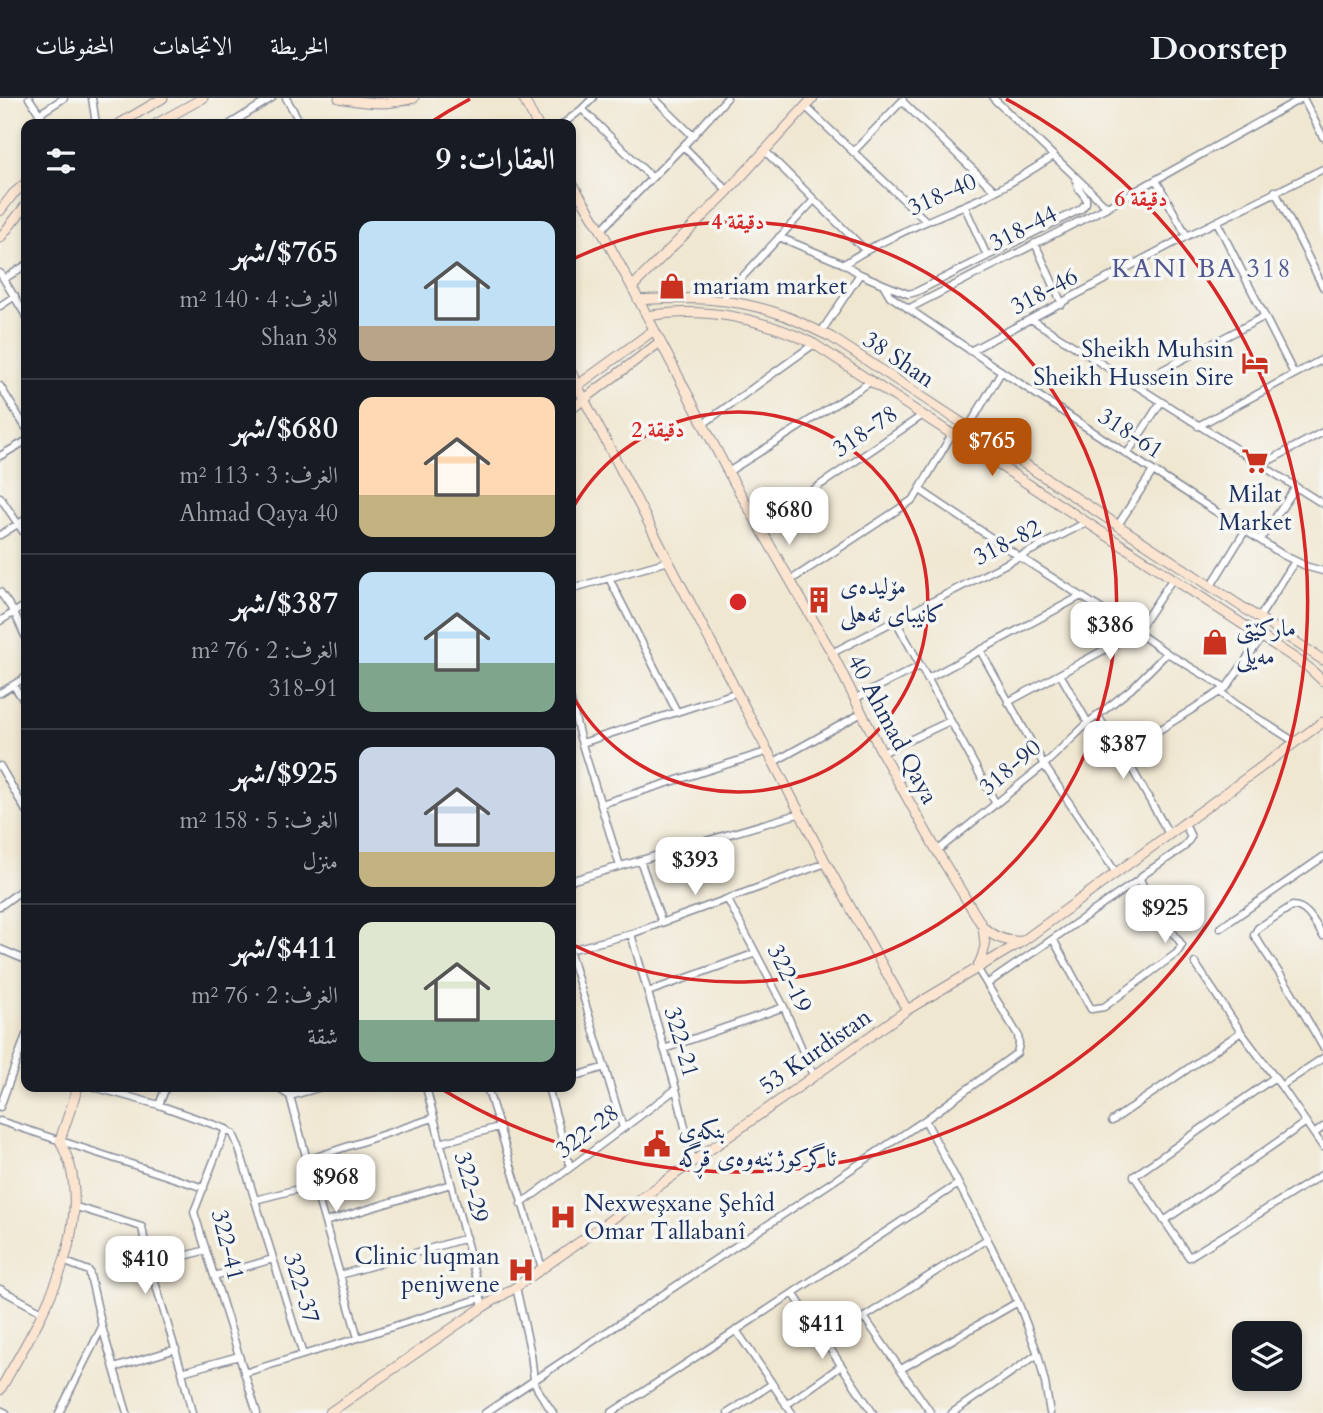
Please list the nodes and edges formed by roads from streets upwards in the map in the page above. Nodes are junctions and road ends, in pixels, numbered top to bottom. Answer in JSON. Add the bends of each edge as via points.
{"nodes":[{"id":1,"x":29,"y":98,"type":"edge"},
{"id":2,"x":64,"y":98,"type":"edge"},
{"id":3,"x":92,"y":98,"type":"edge"},
{"id":4,"x":163,"y":98,"type":"edge"},
{"id":5,"x":203,"y":98,"type":"edge"},
{"id":6,"x":272,"y":98,"type":"edge"},
{"id":7,"x":286,"y":98,"type":"edge"},
{"id":8,"x":339,"y":98,"type":"edge"},
{"id":9,"x":414,"y":98,"type":"edge"},
{"id":10,"x":523,"y":98,"type":"edge"},
{"id":11,"x":593,"y":98,"type":"edge"},
{"id":12,"x":654,"y":98,"type":"edge"},
{"id":13,"x":727,"y":98,"type":"edge"},
{"id":14,"x":813,"y":98,"type":"edge"},
{"id":15,"x":993,"y":98,"type":"edge"},
{"id":16,"x":1302,"y":98,"type":"edge"},
{"id":17,"x":903,"y":99,"type":"edge"},
{"id":18,"x":151,"y":101,"type":"edge"},
{"id":19,"x":805,"y":106,"type":"junction"},
{"id":20,"x":582,"y":110,"type":"junction"},
{"id":21,"x":39,"y":114,"type":"junction"},
{"id":22,"x":42,"y":119,"type":"edge"},
{"id":23,"x":95,"y":119,"type":"edge"},
{"id":24,"x":126,"y":119,"type":"edge"},
{"id":25,"x":165,"y":119,"type":"edge"},
{"id":26,"x":238,"y":119,"type":"edge"},
{"id":27,"x":298,"y":119,"type":"edge"},
{"id":28,"x":534,"y":119,"type":"edge"},
{"id":29,"x":570,"y":119,"type":"edge"},
{"id":30,"x":692,"y":136,"type":"junction"},
{"id":31,"x":1323,"y":137,"type":"edge"},
{"id":32,"x":683,"y":146,"type":"junction"},
{"id":33,"x":764,"y":150,"type":"junction"},
{"id":34,"x":853,"y":152,"type":"junction"},
{"id":35,"x":1054,"y":156,"type":"junction"},
{"id":36,"x":1323,"y":169,"type":"edge"},
{"id":37,"x":1075,"y":176,"type":"junction"},
{"id":38,"x":652,"y":178,"type":"junction"},
{"id":39,"x":1156,"y":180,"type":"junction"},
{"id":40,"x":21,"y":187,"type":"edge"},
{"id":41,"x":576,"y":190,"type":"edge"},
{"id":42,"x":728,"y":191,"type":"junction"},
{"id":43,"x":995,"y":191,"type":"junction"},
{"id":44,"x":1276,"y":191,"type":"junction"},
{"id":45,"x":814,"y":200,"type":"junction"},
{"id":46,"x":964,"y":205,"type":"junction"},
{"id":47,"x":1107,"y":207,"type":"junction"},
{"id":48,"x":0,"y":211,"type":"edge"},
{"id":49,"x":21,"y":211,"type":"edge"},
{"id":50,"x":926,"y":221,"type":"junction"},
{"id":51,"x":1217,"y":222,"type":"junction"},
{"id":52,"x":601,"y":230,"type":"junction"},
{"id":53,"x":2,"y":233,"type":"edge"},
{"id":54,"x":1187,"y":236,"type":"junction"},
{"id":55,"x":779,"y":237,"type":"junction"},
{"id":56,"x":1035,"y":243,"type":"junction"},
{"id":57,"x":865,"y":250,"type":"junction"},
{"id":58,"x":987,"y":256,"type":"junction"},
{"id":59,"x":844,"y":264,"type":"junction"},
{"id":60,"x":21,"y":267,"type":"edge"},
{"id":61,"x":860,"y":274,"type":"junction"},
{"id":62,"x":2,"y":276,"type":"edge"},
{"id":63,"x":883,"y":284,"type":"junction"},
{"id":64,"x":632,"y":287,"type":"junction"},
{"id":65,"x":1323,"y":287,"type":"edge"},
{"id":66,"x":15,"y":296,"type":"junction"},
{"id":67,"x":638,"y":300,"type":"junction"},
{"id":68,"x":720,"y":300,"type":"junction"},
{"id":69,"x":1062,"y":304,"type":"junction"},
{"id":70,"x":0,"y":306,"type":"edge"},
{"id":71,"x":21,"y":307,"type":"edge"},
{"id":72,"x":908,"y":309,"type":"junction"},
{"id":73,"x":647,"y":316,"type":"junction"},
{"id":74,"x":1265,"y":316,"type":"junction"},
{"id":75,"x":1031,"y":320,"type":"junction"},
{"id":76,"x":654,"y":330,"type":"junction"},
{"id":77,"x":821,"y":332,"type":"junction"},
{"id":78,"x":660,"y":342,"type":"junction"},
{"id":79,"x":814,"y":344,"type":"junction"},
{"id":80,"x":970,"y":351,"type":"junction"},
{"id":81,"x":1323,"y":359,"type":"edge"},
{"id":82,"x":1001,"y":372,"type":"junction"},
{"id":83,"x":1294,"y":373,"type":"junction"},
{"id":84,"x":872,"y":381,"type":"junction"},
{"id":85,"x":1134,"y":385,"type":"junction"},
{"id":86,"x":0,"y":386,"type":"edge"},
{"id":87,"x":576,"y":388,"type":"edge"},
{"id":88,"x":576,"y":391,"type":"edge"},
{"id":89,"x":585,"y":401,"type":"junction"},
{"id":90,"x":1161,"y":402,"type":"junction"},
{"id":91,"x":576,"y":406,"type":"edge"},
{"id":92,"x":923,"y":415,"type":"junction"},
{"id":93,"x":21,"y":420,"type":"edge"},
{"id":94,"x":703,"y":424,"type":"junction"},
{"id":95,"x":1198,"y":426,"type":"junction"},
{"id":96,"x":968,"y":428,"type":"junction"},
{"id":97,"x":1323,"y":432,"type":"edge"},
{"id":98,"x":952,"y":434,"type":"junction"},
{"id":99,"x":21,"y":444,"type":"edge"},
{"id":100,"x":1127,"y":454,"type":"junction"},
{"id":101,"x":0,"y":456,"type":"edge"},
{"id":102,"x":1261,"y":465,"type":"junction"},
{"id":103,"x":728,"y":471,"type":"junction"},
{"id":104,"x":1153,"y":471,"type":"junction"},
{"id":105,"x":1296,"y":487,"type":"junction"},
{"id":106,"x":920,"y":490,"type":"junction"},
{"id":107,"x":0,"y":497,"type":"edge"},
{"id":108,"x":1323,"y":503,"type":"edge"},
{"id":109,"x":1087,"y":522,"type":"junction"},
{"id":110,"x":19,"y":523,"type":"junction"},
{"id":111,"x":1118,"y":525,"type":"junction"},
{"id":112,"x":760,"y":526,"type":"junction"},
{"id":113,"x":21,"y":527,"type":"edge"},
{"id":114,"x":1245,"y":531,"type":"junction"},
{"id":115,"x":0,"y":535,"type":"edge"},
{"id":116,"x":1260,"y":540,"type":"junction"},
{"id":117,"x":1020,"y":557,"type":"junction"},
{"id":118,"x":669,"y":561,"type":"junction"},
{"id":119,"x":1294,"y":561,"type":"junction"},
{"id":120,"x":1323,"y":571,"type":"edge"},
{"id":121,"x":609,"y":578,"type":"junction"},
{"id":122,"x":1173,"y":578,"type":"junction"},
{"id":123,"x":791,"y":580,"type":"junction"},
{"id":124,"x":1211,"y":586,"type":"junction"},
{"id":125,"x":576,"y":587,"type":"edge"},
{"id":126,"x":0,"y":592,"type":"edge"},
{"id":127,"x":1081,"y":596,"type":"junction"},
{"id":128,"x":21,"y":608,"type":"edge"},
{"id":129,"x":14,"y":612,"type":"junction"},
{"id":130,"x":1259,"y":618,"type":"junction"},
{"id":131,"x":0,"y":621,"type":"edge"},
{"id":132,"x":896,"y":621,"type":"junction"},
{"id":133,"x":21,"y":627,"type":"edge"},
{"id":134,"x":1137,"y":632,"type":"junction"},
{"id":135,"x":1262,"y":637,"type":"junction"},
{"id":136,"x":980,"y":650,"type":"junction"},
{"id":137,"x":832,"y":653,"type":"junction"},
{"id":138,"x":1167,"y":653,"type":"junction"},
{"id":139,"x":1323,"y":660,"type":"edge"},
{"id":140,"x":920,"y":666,"type":"junction"},
{"id":141,"x":1060,"y":674,"type":"junction"},
{"id":142,"x":928,"y":679,"type":"junction"},
{"id":143,"x":21,"y":680,"type":"edge"},
{"id":144,"x":1323,"y":681,"type":"edge"},
{"id":145,"x":13,"y":685,"type":"junction"},
{"id":146,"x":1223,"y":690,"type":"junction"},
{"id":147,"x":738,"y":692,"type":"junction"},
{"id":148,"x":0,"y":693,"type":"edge"},
{"id":149,"x":21,"y":696,"type":"edge"},
{"id":150,"x":854,"y":699,"type":"junction"},
{"id":151,"x":1008,"y":702,"type":"junction"},
{"id":152,"x":677,"y":712,"type":"junction"},
{"id":153,"x":862,"y":713,"type":"junction"},
{"id":154,"x":1097,"y":715,"type":"junction"},
{"id":155,"x":576,"y":720,"type":"edge"},
{"id":156,"x":950,"y":721,"type":"junction"},
{"id":157,"x":1323,"y":722,"type":"edge"},
{"id":158,"x":1088,"y":723,"type":"junction"},
{"id":159,"x":1295,"y":742,"type":"junction"},
{"id":160,"x":582,"y":743,"type":"junction"},
{"id":161,"x":769,"y":751,"type":"junction"},
{"id":162,"x":882,"y":754,"type":"junction"},
{"id":163,"x":1123,"y":754,"type":"junction"},
{"id":164,"x":774,"y":762,"type":"junction"},
{"id":165,"x":1044,"y":765,"type":"junction"},
{"id":166,"x":0,"y":766,"type":"edge"},
{"id":167,"x":21,"y":802,"type":"edge"},
{"id":168,"x":601,"y":804,"type":"junction"},
{"id":169,"x":996,"y":804,"type":"junction"},
{"id":170,"x":801,"y":813,"type":"junction"},
{"id":171,"x":1184,"y":822,"type":"junction"},
{"id":172,"x":1169,"y":834,"type":"junction"},
{"id":173,"x":937,"y":851,"type":"junction"},
{"id":174,"x":1323,"y":857,"type":"edge"},
{"id":175,"x":640,"y":860,"type":"junction"},
{"id":176,"x":826,"y":863,"type":"junction"},
{"id":177,"x":620,"y":866,"type":"junction"},
{"id":178,"x":1116,"y":873,"type":"junction"},
{"id":179,"x":576,"y":879,"type":"edge"},
{"id":180,"x":1140,"y":879,"type":"junction"},
{"id":181,"x":21,"y":893,"type":"edge"},
{"id":182,"x":728,"y":900,"type":"junction"},
{"id":183,"x":0,"y":906,"type":"edge"},
{"id":184,"x":662,"y":923,"type":"junction"},
{"id":185,"x":983,"y":928,"type":"junction"},
{"id":186,"x":1220,"y":928,"type":"dead end"},
{"id":187,"x":631,"y":934,"type":"junction"},
{"id":188,"x":1323,"y":936,"type":"edge"},
{"id":189,"x":1053,"y":939,"type":"junction"},
{"id":190,"x":1024,"y":941,"type":"junction"},
{"id":191,"x":0,"y":949,"type":"edge"},
{"id":192,"x":576,"y":950,"type":"edge"},
{"id":193,"x":756,"y":953,"type":"junction"},
{"id":194,"x":21,"y":958,"type":"edge"},
{"id":195,"x":1195,"y":962,"type":"dead end"},
{"id":196,"x":977,"y":968,"type":"junction"},
{"id":197,"x":576,"y":972,"type":"edge"},
{"id":198,"x":986,"y":984,"type":"junction"},
{"id":199,"x":648,"y":992,"type":"junction"},
{"id":200,"x":784,"y":1007,"type":"junction"},
{"id":201,"x":907,"y":1010,"type":"junction"},
{"id":202,"x":1241,"y":1032,"type":"junction"},
{"id":203,"x":1323,"y":1047,"type":"edge"},
{"id":204,"x":21,"y":1049,"type":"edge"},
{"id":205,"x":664,"y":1049,"type":"junction"},
{"id":206,"x":1323,"y":1058,"type":"edge"},
{"id":207,"x":605,"y":1067,"type":"junction"},
{"id":208,"x":813,"y":1075,"type":"junction"},
{"id":209,"x":576,"y":1076,"type":"edge"},
{"id":210,"x":1275,"y":1077,"type":"junction"},
{"id":211,"x":1281,"y":1086,"type":"junction"},
{"id":212,"x":676,"y":1089,"type":"junction"},
{"id":213,"x":76,"y":1092,"type":"edge"},
{"id":214,"x":112,"y":1092,"type":"edge"},
{"id":215,"x":164,"y":1092,"type":"edge"},
{"id":216,"x":284,"y":1092,"type":"edge"},
{"id":217,"x":304,"y":1092,"type":"edge"},
{"id":218,"x":427,"y":1092,"type":"edge"},
{"id":219,"x":488,"y":1092,"type":"edge"},
{"id":220,"x":549,"y":1092,"type":"edge"},
{"id":221,"x":290,"y":1096,"type":"junction"},
{"id":222,"x":159,"y":1105,"type":"junction"},
{"id":223,"x":0,"y":1107,"type":"edge"},
{"id":224,"x":433,"y":1118,"type":"junction"},
{"id":225,"x":925,"y":1120,"type":"junction"},
{"id":226,"x":1,"y":1121,"type":"edge"},
{"id":227,"x":1112,"y":1121,"type":"dead end"},
{"id":228,"x":1306,"y":1122,"type":"junction"},
{"id":229,"x":499,"y":1127,"type":"junction"},
{"id":230,"x":1323,"y":1127,"type":"edge"},
{"id":231,"x":623,"y":1128,"type":"junction"},
{"id":232,"x":226,"y":1129,"type":"junction"},
{"id":233,"x":0,"y":1132,"type":"edge"},
{"id":234,"x":1314,"y":1133,"type":"junction"},
{"id":235,"x":60,"y":1140,"type":"junction"},
{"id":236,"x":440,"y":1143,"type":"junction"},
{"id":237,"x":1323,"y":1147,"type":"edge"},
{"id":238,"x":307,"y":1160,"type":"junction"},
{"id":239,"x":693,"y":1161,"type":"junction"},
{"id":240,"x":570,"y":1167,"type":"junction"},
{"id":241,"x":1323,"y":1174,"type":"edge"},
{"id":242,"x":451,"y":1184,"type":"junction"},
{"id":243,"x":958,"y":1184,"type":"junction"},
{"id":244,"x":314,"y":1185,"type":"junction"},
{"id":245,"x":204,"y":1188,"type":"junction"},
{"id":246,"x":255,"y":1200,"type":"junction"},
{"id":247,"x":521,"y":1204,"type":"junction"},
{"id":248,"x":73,"y":1206,"type":"junction"},
{"id":249,"x":1164,"y":1221,"type":"junction"},
{"id":250,"x":325,"y":1222,"type":"junction"},
{"id":251,"x":467,"y":1238,"type":"junction"},
{"id":252,"x":987,"y":1239,"type":"junction"},
{"id":253,"x":206,"y":1250,"type":"junction"},
{"id":254,"x":273,"y":1259,"type":"junction"},
{"id":255,"x":64,"y":1261,"type":"junction"},
{"id":256,"x":150,"y":1266,"type":"junction"},
{"id":257,"x":542,"y":1268,"type":"junction"},
{"id":258,"x":340,"y":1275,"type":"junction"},
{"id":259,"x":214,"y":1276,"type":"junction"},
{"id":260,"x":516,"y":1287,"type":"junction"},
{"id":261,"x":0,"y":1289,"type":"edge"},
{"id":262,"x":793,"y":1293,"type":"junction"},
{"id":263,"x":482,"y":1303,"type":"junction"},
{"id":264,"x":1018,"y":1303,"type":"junction"},
{"id":265,"x":42,"y":1312,"type":"junction"},
{"id":266,"x":864,"y":1317,"type":"junction"},
{"id":267,"x":102,"y":1327,"type":"junction"},
{"id":268,"x":736,"y":1330,"type":"junction"},
{"id":269,"x":358,"y":1338,"type":"junction"},
{"id":270,"x":825,"y":1342,"type":"junction"},
{"id":271,"x":176,"y":1349,"type":"junction"},
{"id":272,"x":1038,"y":1354,"type":"junction"},
{"id":273,"x":303,"y":1355,"type":"junction"},
{"id":274,"x":239,"y":1356,"type":"junction"},
{"id":275,"x":841,"y":1366,"type":"junction"},
{"id":276,"x":114,"y":1368,"type":"junction"},
{"id":277,"x":901,"y":1369,"type":"junction"},
{"id":278,"x":182,"y":1372,"type":"junction"},
{"id":279,"x":244,"y":1373,"type":"junction"},
{"id":280,"x":534,"y":1380,"type":"junction"},
{"id":281,"x":772,"y":1384,"type":"junction"},
{"id":282,"x":0,"y":1390,"type":"edge"},
{"id":283,"x":63,"y":1404,"type":"junction"},
{"id":284,"x":786,"y":1405,"type":"junction"},
{"id":285,"x":0,"y":1410,"type":"edge"},
{"id":286,"x":256,"y":1412,"type":"edge"},
{"id":287,"x":6,"y":1413,"type":"edge"},
{"id":288,"x":59,"y":1413,"type":"edge"},
{"id":289,"x":66,"y":1413,"type":"edge"},
{"id":290,"x":127,"y":1413,"type":"edge"},
{"id":291,"x":192,"y":1413,"type":"edge"},
{"id":292,"x":245,"y":1413,"type":"edge"},
{"id":293,"x":329,"y":1413,"type":"edge"},
{"id":294,"x":485,"y":1413,"type":"edge"},
{"id":295,"x":553,"y":1413,"type":"edge"},
{"id":296,"x":611,"y":1413,"type":"edge"},
{"id":297,"x":728,"y":1413,"type":"edge"},
{"id":298,"x":792,"y":1413,"type":"edge"},
{"id":299,"x":873,"y":1413,"type":"edge"},
{"id":300,"x":931,"y":1413,"type":"edge"},
{"id":301,"x":951,"y":1413,"type":"edge"},
{"id":302,"x":1050,"y":1413,"type":"edge"}],
"edges":[{"from":1,"to":21,"type":"street"},
{"from":2,"to":21,"type":"street"},
{"from":3,"to":23,"type":"street"},
{"from":4,"to":18,"type":"street"},
{"from":5,"to":25,"type":"street"},
{"from":6,"to":26,"type":"street"},
{"from":7,"to":27,"type":"street"},
{"from":8,"to":9,"type":"street","via":[[371,104]]},
{"from":10,"to":28,"type":"street"},
{"from":11,"to":20,"type":"street"},
{"from":12,"to":30,"type":"street"},
{"from":13,"to":30,"type":"street"},
{"from":14,"to":19,"type":"street"},
{"from":15,"to":35,"type":"street"},
{"from":16,"to":31,"type":"street"},
{"from":16,"to":39,"type":"street","name":"318-44"},
{"from":17,"to":34,"type":"street"},
{"from":17,"to":43,"type":"street"},
{"from":18,"to":24,"type":"street"},
{"from":19,"to":33,"type":"street"},
{"from":19,"to":34,"type":"street"},
{"from":20,"to":29,"type":"street"},
{"from":20,"to":38,"type":"street"},
{"from":21,"to":22,"type":"street"},
{"from":30,"to":32,"type":"street"},
{"from":32,"to":38,"type":"street"},
{"from":32,"to":42,"type":"street"},
{"from":33,"to":42,"type":"street"},
{"from":33,"to":45,"type":"street"},
{"from":34,"to":50,"type":"street"},
{"from":35,"to":37,"type":"street"},
{"from":35,"to":43,"type":"street","name":"318-40"},
{"from":36,"to":44,"type":"street","name":"318-46"},
{"from":37,"to":47,"type":"street"},
{"from":37,"to":58,"type":"street","via":[[1086,198],[1081,209]]},
{"from":38,"to":52,"type":"street"},
{"from":39,"to":47,"type":"street","name":"318-44"},
{"from":39,"to":54,"type":"street"},
{"from":40,"to":48,"type":"street"},
{"from":41,"to":52,"type":"street","name":"40 Ahmad Qaya"},
{"from":42,"to":64,"type":"street"},
{"from":43,"to":46,"type":"street","name":"318-40"},
{"from":44,"to":51,"type":"street","name":"318-46"},
{"from":44,"to":65,"type":"street"},
{"from":45,"to":55,"type":"street"},
{"from":45,"to":57,"type":"street"},
{"from":46,"to":50,"type":"street","name":"318-40"},
{"from":46,"to":58,"type":"street"},
{"from":47,"to":56,"type":"street","name":"318-44"},
{"from":49,"to":53,"type":"street"},
{"from":50,"to":57,"type":"street","name":"318-40"},
{"from":51,"to":54,"type":"street","name":"318-46"},
{"from":51,"to":74,"type":"street"},
{"from":52,"to":64,"type":"street","name":"40 Ahmad Qaya"},
{"from":54,"to":69,"type":"street","name":"318-46"},
{"from":55,"to":59,"type":"street","name":"318-61"},
{"from":55,"to":68,"type":"street"},
{"from":56,"to":69,"type":"street"},
{"from":56,"to":72,"type":"street","name":"318-44"},
{"from":57,"to":59,"type":"street","name":"318-40"},
{"from":58,"to":63,"type":"street","via":[[916,292],[908,294]]},
{"from":59,"to":61,"type":"street","name":"318-61"},
{"from":60,"to":62,"type":"street"},
{"from":61,"to":63,"type":"street","name":"318-61"},
{"from":61,"to":77,"type":"street"},
{"from":62,"to":66,"type":"street"},
{"from":63,"to":72,"type":"street","name":"318-61","via":[[890,296]]},
{"from":64,"to":67,"type":"street","name":"40 Ahmad Qaya"},
{"from":66,"to":70,"type":"street"},
{"from":66,"to":71,"type":"street"},
{"from":67,"to":68,"type":"street","name":"38 Shan"},
{"from":67,"to":73,"type":"street","name":"40 Ahmad Qaya"},
{"from":68,"to":77,"type":"street","name":"38 Shan","via":[[777,313]]},
{"from":69,"to":75,"type":"street","name":"318-46"},
{"from":72,"to":80,"type":"street","name":"318-61"},
{"from":73,"to":76,"type":"street","name":"40 Ahmad Qaya"},
{"from":73,"to":79,"type":"street","name":"38 Shan","via":[[702,312],[735,316]]},
{"from":74,"to":83,"type":"street"},
{"from":74,"to":85,"type":"street"},
{"from":75,"to":80,"type":"street","name":"318-46"},
{"from":75,"to":85,"type":"street"},
{"from":76,"to":78,"type":"street","name":"40 Ahmad Qaya"},
{"from":76,"to":87,"type":"street"},
{"from":77,"to":96,"type":"street","name":"38 Shan"},
{"from":78,"to":89,"type":"street"},
{"from":78,"to":94,"type":"street","name":"40 Ahmad Qaya"},
{"from":79,"to":84,"type":"street","name":"38 Shan"},
{"from":79,"to":94,"type":"street"},
{"from":80,"to":82,"type":"street","name":"318-61"},
{"from":81,"to":83,"type":"street"},
{"from":82,"to":96,"type":"street"},
{"from":82,"to":100,"type":"street","name":"318-61"},
{"from":83,"to":95,"type":"street"},
{"from":84,"to":92,"type":"street","name":"38 Shan"},
{"from":84,"to":103,"type":"street"},
{"from":85,"to":90,"type":"street"},
{"from":86,"to":93,"type":"street"},
{"from":88,"to":89,"type":"street"},
{"from":89,"to":91,"type":"street"},
{"from":89,"to":118,"type":"street"},
{"from":90,"to":95,"type":"street"},
{"from":90,"to":100,"type":"street"},
{"from":92,"to":98,"type":"street","name":"38 Shan"},
{"from":92,"to":112,"type":"street","name":"318-78"},
{"from":94,"to":103,"type":"street","name":"40 Ahmad Qaya"},
{"from":95,"to":102,"type":"street"},
{"from":96,"to":98,"type":"street"},
{"from":96,"to":111,"type":"street","name":"38 Shan"},
{"from":97,"to":102,"type":"street"},
{"from":98,"to":106,"type":"street"},
{"from":98,"to":109,"type":"street","name":"38 Shan"},
{"from":99,"to":101,"type":"street"},
{"from":100,"to":104,"type":"street","name":"318-61"},
{"from":102,"to":105,"type":"street"},
{"from":103,"to":112,"type":"street","name":"40 Ahmad Qaya"},
{"from":104,"to":111,"type":"street"},
{"from":104,"to":114,"type":"street","name":"318-61"},
{"from":105,"to":108,"type":"street"},
{"from":105,"to":116,"type":"street"},
{"from":106,"to":117,"type":"street"},
{"from":106,"to":123,"type":"street","via":[[905,506]]},
{"from":107,"to":110,"type":"street"},
{"from":109,"to":117,"type":"street","name":"318-82"},
{"from":109,"to":122,"type":"street","name":"38 Shan"},
{"from":110,"to":113,"type":"street"},
{"from":110,"to":115,"type":"street"},
{"from":111,"to":124,"type":"street","name":"38 Shan"},
{"from":112,"to":123,"type":"street","name":"40 Ahmad Qaya"},
{"from":114,"to":116,"type":"street","name":"318-61"},
{"from":114,"to":124,"type":"street"},
{"from":116,"to":119,"type":"street","name":"318-61"},
{"from":117,"to":127,"type":"street"},
{"from":117,"to":132,"type":"street","name":"318-82"},
{"from":118,"to":121,"type":"street"},
{"from":118,"to":147,"type":"street"},
{"from":119,"to":120,"type":"street","name":"318-61"},
{"from":119,"to":130,"type":"street"},
{"from":121,"to":125,"type":"street"},
{"from":121,"to":152,"type":"street"},
{"from":122,"to":134,"type":"street"},
{"from":122,"to":135,"type":"street","name":"38 Shan"},
{"from":123,"to":137,"type":"street","name":"40 Ahmad Qaya"},
{"from":124,"to":130,"type":"street","name":"38 Shan"},
{"from":126,"to":129,"type":"street"},
{"from":127,"to":134,"type":"street"},
{"from":127,"to":136,"type":"street"},
{"from":128,"to":129,"type":"street"},
{"from":129,"to":131,"type":"street"},
{"from":129,"to":133,"type":"street"},
{"from":130,"to":139,"type":"street","name":"38 Shan"},
{"from":132,"to":137,"type":"street","name":"318-82"},
{"from":132,"to":140,"type":"street"},
{"from":134,"to":138,"type":"street"},
{"from":134,"to":141,"type":"street"},
{"from":135,"to":144,"type":"street","name":"38 Shan"},
{"from":135,"to":146,"type":"street"},
{"from":136,"to":142,"type":"street"},
{"from":136,"to":151,"type":"street"},
{"from":137,"to":150,"type":"street","name":"40 Ahmad Qaya"},
{"from":138,"to":146,"type":"street"},
{"from":138,"to":154,"type":"street","name":"318-90"},
{"from":140,"to":142,"type":"street"},
{"from":140,"to":150,"type":"street"},
{"from":141,"to":151,"type":"street"},
{"from":141,"to":158,"type":"street"},
{"from":142,"to":156,"type":"street"},
{"from":143,"to":145,"type":"street"},
{"from":145,"to":148,"type":"street"},
{"from":145,"to":149,"type":"street"},
{"from":146,"to":159,"type":"street","via":[[1237,705]]},
{"from":146,"to":163,"type":"street"},
{"from":147,"to":152,"type":"street"},
{"from":147,"to":161,"type":"street"},
{"from":150,"to":153,"type":"street","name":"40 Ahmad Qaya"},
{"from":151,"to":165,"type":"street"},
{"from":152,"to":160,"type":"street"},
{"from":153,"to":162,"type":"street","name":"40 Ahmad Qaya"},
{"from":153,"to":164,"type":"street"},
{"from":154,"to":158,"type":"street","name":"318-90"},
{"from":154,"to":163,"type":"street"},
{"from":155,"to":160,"type":"street"},
{"from":156,"to":162,"type":"street"},
{"from":156,"to":169,"type":"street"},
{"from":157,"to":159,"type":"street","name":"53 Kurdistan"},
{"from":158,"to":165,"type":"street","name":"318-90"},
{"from":159,"to":171,"type":"street","name":"53 Kurdistan"},
{"from":160,"to":168,"type":"street"},
{"from":161,"to":164,"type":"street"},
{"from":161,"to":168,"type":"street"},
{"from":162,"to":173,"type":"street","name":"40 Ahmad Qaya"},
{"from":163,"to":172,"type":"street"},
{"from":164,"to":170,"type":"street"},
{"from":165,"to":169,"type":"street","name":"318-90"},
{"from":165,"to":178,"type":"street"},
{"from":166,"to":167,"type":"street"},
{"from":168,"to":177,"type":"street"},
{"from":169,"to":173,"type":"street","name":"318-90"},
{"from":170,"to":175,"type":"street"},
{"from":170,"to":176,"type":"street"},
{"from":171,"to":172,"type":"street","name":"53 Kurdistan"},
{"from":171,"to":180,"type":"street","via":[[1191,837],[1185,847]]},
{"from":172,"to":178,"type":"street","name":"53 Kurdistan"},
{"from":173,"to":185,"type":"street","name":"40 Ahmad Qaya"},
{"from":174,"to":186,"type":"street"},
{"from":175,"to":177,"type":"street"},
{"from":175,"to":184,"type":"street"},
{"from":176,"to":182,"type":"street"},
{"from":176,"to":201,"type":"street"},
{"from":177,"to":179,"type":"street"},
{"from":178,"to":190,"type":"street","name":"53 Kurdistan"},
{"from":180,"to":189,"type":"street"},
{"from":180,"to":189,"type":"street","via":[[1182,945],[1104,1007],[1091,1009]]},
{"from":181,"to":183,"type":"street"},
{"from":182,"to":184,"type":"street"},
{"from":182,"to":193,"type":"street","name":"322-19"},
{"from":184,"to":187,"type":"street"},
{"from":185,"to":190,"type":"street","via":[[998,938]]},
{"from":185,"to":196,"type":"street","via":[[985,946]]},
{"from":187,"to":192,"type":"street"},
{"from":187,"to":199,"type":"street","name":"322-21"},
{"from":188,"to":203,"type":"street","via":[[1297,905],[1258,928],[1255,935]]},
{"from":189,"to":198,"type":"street"},
{"from":190,"to":196,"type":"street","name":"53 Kurdistan"},
{"from":191,"to":194,"type":"street"},
{"from":193,"to":199,"type":"street"},
{"from":193,"to":200,"type":"street","name":"322-19"},
{"from":195,"to":202,"type":"street"},
{"from":196,"to":198,"type":"street"},
{"from":196,"to":201,"type":"street","name":"53 Kurdistan"},
{"from":197,"to":207,"type":"street"},
{"from":198,"to":225,"type":"street","via":[[1018,1035],[1017,1052]]},
{"from":199,"to":205,"type":"street","name":"322-21"},
{"from":200,"to":205,"type":"street"},
{"from":200,"to":208,"type":"street","name":"322-19"},
{"from":201,"to":208,"type":"street","name":"53 Kurdistan"},
{"from":202,"to":210,"type":"street"},
{"from":202,"to":227,"type":"street"},
{"from":204,"to":223,"type":"street"},
{"from":205,"to":212,"type":"street","name":"322-21"},
{"from":206,"to":211,"type":"street"},
{"from":207,"to":209,"type":"street"},
{"from":207,"to":231,"type":"street"},
{"from":208,"to":239,"type":"street","name":"53 Kurdistan"},
{"from":210,"to":211,"type":"street"},
{"from":210,"to":249,"type":"street","via":[[1134,1176]]},
{"from":211,"to":228,"type":"street"},
{"from":212,"to":231,"type":"street","name":"322-28"},
{"from":212,"to":239,"type":"street","name":"322-21"},
{"from":213,"to":235,"type":"street"},
{"from":214,"to":222,"type":"street"},
{"from":215,"to":222,"type":"street"},
{"from":216,"to":221,"type":"street"},
{"from":217,"to":221,"type":"street"},
{"from":218,"to":224,"type":"street","name":"322-29"},
{"from":219,"to":229,"type":"street"},
{"from":220,"to":240,"type":"street"},
{"from":221,"to":238,"type":"street"},
{"from":222,"to":232,"type":"street"},
{"from":224,"to":236,"type":"street","name":"322-29"},
{"from":224,"to":238,"type":"street"},
{"from":225,"to":243,"type":"street"},
{"from":225,"to":280,"type":"street"},
{"from":226,"to":233,"type":"street"},
{"from":226,"to":235,"type":"street"},
{"from":228,"to":234,"type":"street"},
{"from":228,"to":249,"type":"street"},
{"from":229,"to":236,"type":"street"},
{"from":229,"to":247,"type":"street"},
{"from":230,"to":234,"type":"street"},
{"from":231,"to":240,"type":"street","name":"322-28"},
{"from":232,"to":245,"type":"street","name":"322-41"},
{"from":232,"to":246,"type":"street","name":"322-37","via":[[238,1145]]},
{"from":234,"to":237,"type":"street"},
{"from":235,"to":245,"type":"street"},
{"from":235,"to":248,"type":"street","via":[[69,1164]]},
{"from":236,"to":242,"type":"street","name":"322-29"},
{"from":238,"to":244,"type":"street"},
{"from":239,"to":257,"type":"street","name":"53 Kurdistan"},
{"from":240,"to":247,"type":"street","name":"322-28"},
{"from":241,"to":249,"type":"street","via":[[1189,1257]]},
{"from":242,"to":250,"type":"street"},
{"from":242,"to":251,"type":"street","name":"322-29"},
{"from":243,"to":252,"type":"street"},
{"from":243,"to":262,"type":"street"},
{"from":244,"to":246,"type":"street"},
{"from":244,"to":250,"type":"street"},
{"from":245,"to":253,"type":"street","name":"322-41","via":[[194,1212]]},
{"from":246,"to":254,"type":"street","name":"322-37"},
{"from":247,"to":257,"type":"street"},
{"from":248,"to":255,"type":"street"},
{"from":248,"to":256,"type":"street","via":[[142,1227]]},
{"from":250,"to":258,"type":"street"},
{"from":251,"to":258,"type":"street"},
{"from":251,"to":263,"type":"street","name":"322-29"},
{"from":252,"to":264,"type":"street"},
{"from":252,"to":266,"type":"street"},
{"from":253,"to":256,"type":"street"},
{"from":253,"to":259,"type":"street","name":"322-41"},
{"from":254,"to":259,"type":"street"},
{"from":254,"to":273,"type":"street","name":"322-37"},
{"from":255,"to":265,"type":"street"},
{"from":255,"to":267,"type":"street","via":[[89,1271]]},
{"from":256,"to":271,"type":"street"},
{"from":257,"to":260,"type":"street","name":"53 Kurdistan"},
{"from":258,"to":269,"type":"street"},
{"from":259,"to":274,"type":"street","name":"322-41"},
{"from":260,"to":263,"type":"street","name":"53 Kurdistan"},
{"from":260,"to":280,"type":"street"},
{"from":261,"to":265,"type":"street"},
{"from":262,"to":268,"type":"street"},
{"from":262,"to":270,"type":"street"},
{"from":263,"to":269,"type":"street"},
{"from":263,"to":293,"type":"street","name":"53 Kurdistan"},
{"from":264,"to":272,"type":"street"},
{"from":264,"to":277,"type":"street"},
{"from":265,"to":282,"type":"street"},
{"from":266,"to":270,"type":"street"},
{"from":266,"to":277,"type":"street"},
{"from":267,"to":276,"type":"street"},
{"from":267,"to":283,"type":"street"},
{"from":268,"to":281,"type":"street"},
{"from":268,"to":296,"type":"street"},
{"from":269,"to":273,"type":"street"},
{"from":270,"to":275,"type":"street"},
{"from":271,"to":276,"type":"street"},
{"from":271,"to":278,"type":"street"},
{"from":272,"to":301,"type":"street"},
{"from":272,"to":302,"type":"street"},
{"from":273,"to":279,"type":"street"},
{"from":274,"to":278,"type":"street"},
{"from":274,"to":279,"type":"street","name":"322-41"},
{"from":275,"to":284,"type":"street"},
{"from":275,"to":299,"type":"street"},
{"from":276,"to":290,"type":"street"},
{"from":277,"to":300,"type":"street"},
{"from":278,"to":291,"type":"street"},
{"from":279,"to":286,"type":"street","name":"322-41"},
{"from":280,"to":294,"type":"street"},
{"from":280,"to":295,"type":"street"},
{"from":281,"to":284,"type":"street"},
{"from":281,"to":297,"type":"street"},
{"from":283,"to":288,"type":"street"},
{"from":283,"to":289,"type":"street"},
{"from":284,"to":298,"type":"street"},
{"from":285,"to":287,"type":"street"},
{"from":286,"to":292,"type":"street"}]}
